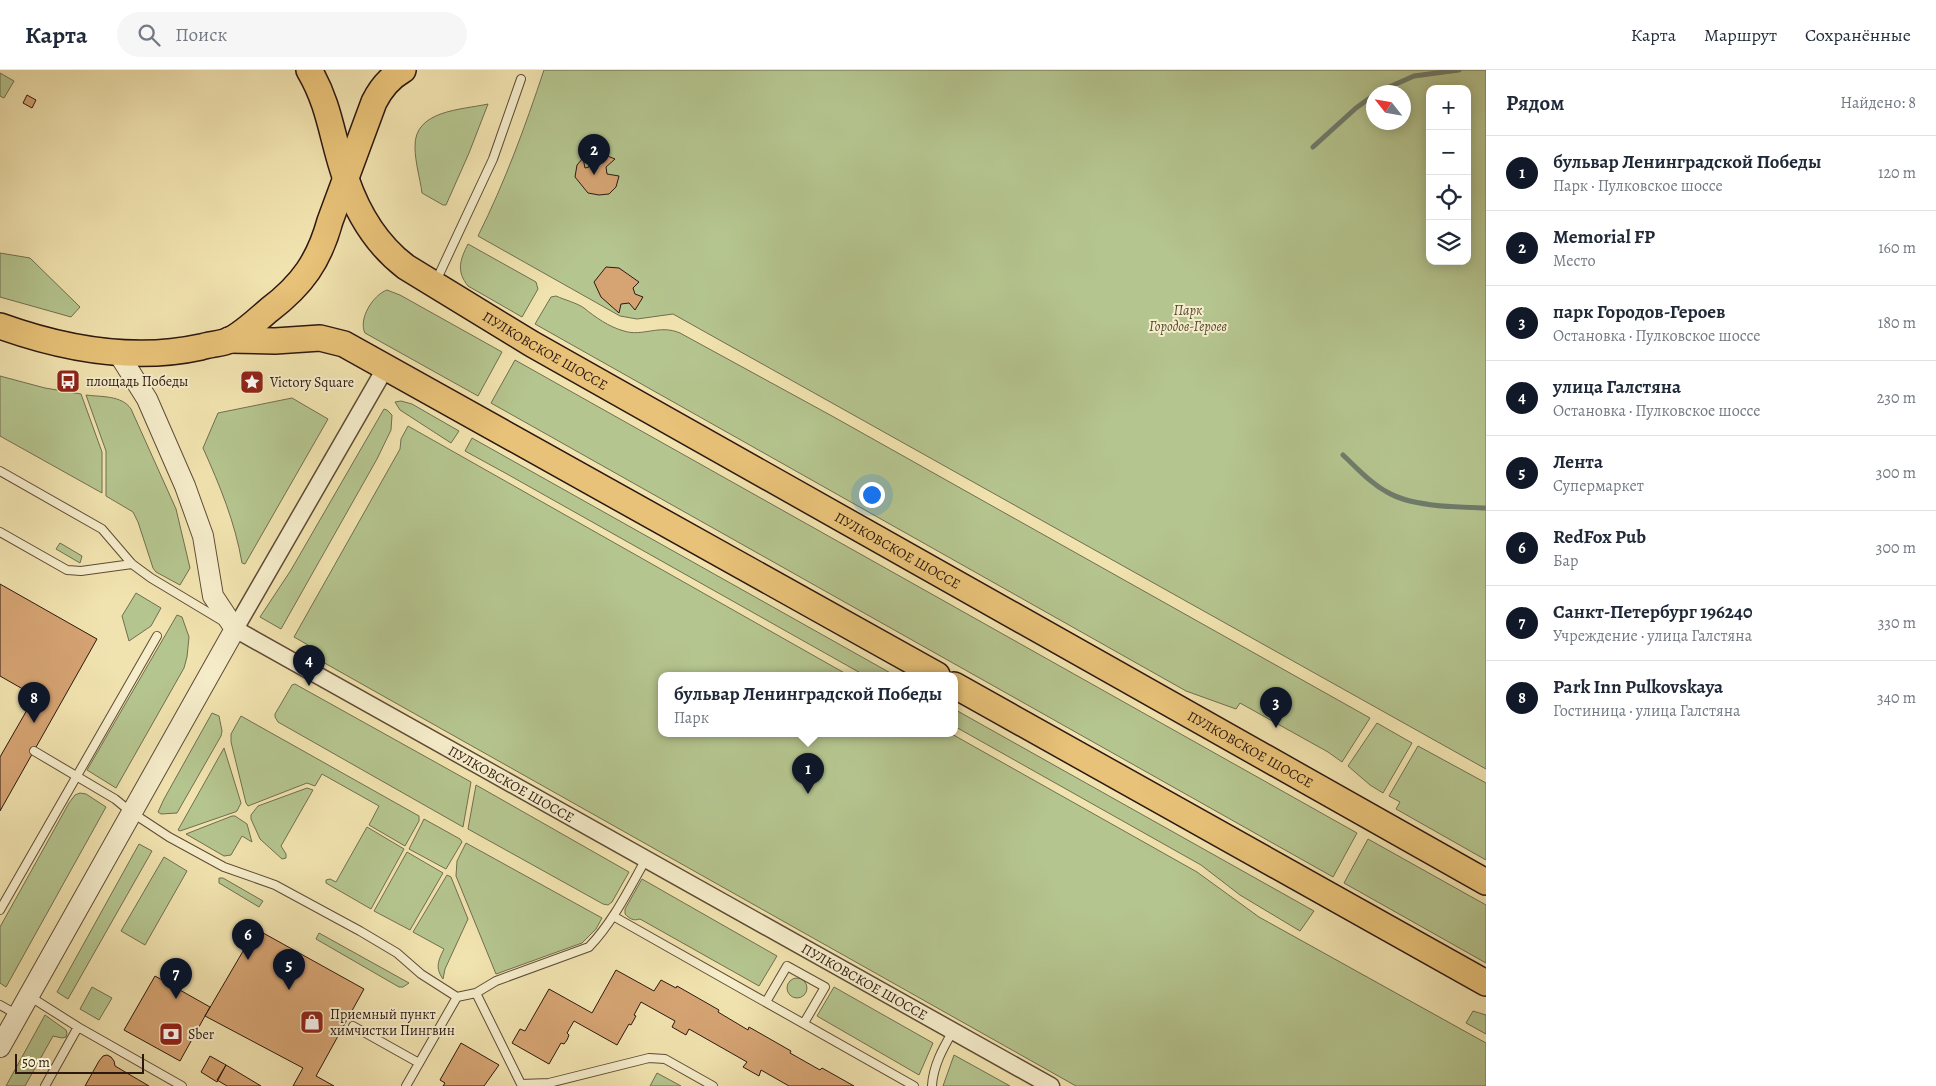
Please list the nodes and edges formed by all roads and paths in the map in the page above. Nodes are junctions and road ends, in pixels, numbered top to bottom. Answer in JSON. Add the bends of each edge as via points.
{"nodes":[{"id":1,"x":309,"y":70,"type":"edge"},
{"id":2,"x":403,"y":70,"type":"edge"},
{"id":3,"x":521,"y":79,"type":"dead end"},
{"id":4,"x":346,"y":179,"type":"junction"},
{"id":5,"x":434,"y":285,"type":"junction"},
{"id":6,"x":0,"y":326,"type":"edge"},
{"id":7,"x":230,"y":340,"type":"junction"},
{"id":8,"x":118,"y":353,"type":"junction"},
{"id":9,"x":386,"y":366,"type":"junction"},
{"id":10,"x":0,"y":471,"type":"edge"},
{"id":11,"x":0,"y":532,"type":"edge"},
{"id":12,"x":132,"y":564,"type":"junction"},
{"id":13,"x":235,"y":629,"type":"junction"},
{"id":14,"x":157,"y":636,"type":"dead end"},
{"id":15,"x":932,"y":672,"type":"edge"},
{"id":16,"x":958,"y":687,"type":"edge"},
{"id":17,"x":34,"y":751,"type":"dead end"},
{"id":18,"x":76,"y":776,"type":"junction"},
{"id":19,"x":131,"y":812,"type":"junction"},
{"id":20,"x":646,"y":858,"type":"junction"},
{"id":21,"x":1486,"y":882,"type":"edge"},
{"id":22,"x":0,"y":910,"type":"edge"},
{"id":23,"x":613,"y":916,"type":"junction"},
{"id":24,"x":1486,"y":984,"type":"edge"},
{"id":25,"x":476,"y":992,"type":"junction"},
{"id":26,"x":29,"y":996,"type":"junction"},
{"id":27,"x":457,"y":996,"type":"junction"},
{"id":28,"x":766,"y":1002,"type":"junction"},
{"id":29,"x":0,"y":1005,"type":"edge"},
{"id":30,"x":18,"y":1016,"type":"junction"},
{"id":31,"x":804,"y":1023,"type":"junction"},
{"id":32,"x":353,"y":1026,"type":"dead end"},
{"id":33,"x":78,"y":1027,"type":"junction"},
{"id":34,"x":953,"y":1031,"type":"junction"},
{"id":35,"x":0,"y":1047,"type":"edge"},
{"id":36,"x":419,"y":1063,"type":"junction"},
{"id":37,"x":521,"y":1085,"type":"edge"},
{"id":38,"x":45,"y":1086,"type":"edge"},
{"id":39,"x":182,"y":1086,"type":"edge"},
{"id":40,"x":406,"y":1086,"type":"edge"},
{"id":41,"x":713,"y":1086,"type":"edge"},
{"id":42,"x":914,"y":1086,"type":"edge"},
{"id":43,"x":932,"y":1086,"type":"edge"},
{"id":44,"x":1051,"y":1086,"type":"edge"}],
"edges":[{"from":1,"to":4,"type":"main road","via":[[326,104]]},
{"from":2,"to":4,"type":"main road","via":[[391,77],[374,102]]},
{"from":3,"to":5,"type":"lane","via":[[493,159]]},
{"from":4,"to":5,"type":"main road","name":"ПУЛКОВСКОЕ ШОССЕ","via":[[376,239],[406,268]]},
{"from":4,"to":7,"type":"main road","via":[[324,241],[308,273],[280,301]]},
{"from":5,"to":21,"type":"main road","name":"ПУЛКОВСКОЕ ШОССЕ","via":[[525,340]]},
{"from":6,"to":8,"type":"main road","via":[[74,348]]},
{"from":7,"to":8,"type":"main road","via":[[164,353]]},
{"from":7,"to":9,"type":"main road","via":[[320,338],[344,344]]},
{"from":8,"to":13,"type":"street","via":[[147,399],[185,486],[202,536],[213,596]]},
{"from":9,"to":13,"type":"street"},
{"from":9,"to":15,"type":"main road"},
{"from":10,"to":12,"type":"lane","via":[[102,528]]},
{"from":11,"to":12,"type":"lane","via":[[67,570]]},
{"from":12,"to":13,"type":"lane"},
{"from":13,"to":19,"type":"street"},
{"from":13,"to":20,"type":"street","name":"ПУЛКОВСКОЕ ШОССЕ"},
{"from":14,"to":18,"type":"lane"},
{"from":16,"to":24,"type":"main road"},
{"from":17,"to":18,"type":"lane"},
{"from":18,"to":19,"type":"lane"},
{"from":18,"to":22,"type":"lane"},
{"from":19,"to":26,"type":"street"},
{"from":19,"to":27,"type":"lane","via":[[224,867],[275,885],[360,931]]},
{"from":20,"to":23,"type":"lane"},
{"from":20,"to":34,"type":"street","name":"ПУЛКОВСКОЕ ШОССЕ"},
{"from":23,"to":25,"type":"lane","via":[[590,947],[496,981]]},
{"from":23,"to":28,"type":"lane"},
{"from":25,"to":27,"type":"lane"},
{"from":25,"to":37,"type":"lane"},
{"from":26,"to":30,"type":"street"},
{"from":26,"to":33,"type":"lane"},
{"from":27,"to":36,"type":"lane"},
{"from":28,"to":31,"type":"lane"},
{"from":28,"to":31,"type":"lane","via":[[787,966],[824,987]]},
{"from":29,"to":30,"type":"lane"},
{"from":30,"to":35,"type":"street"},
{"from":31,"to":42,"type":"lane"},
{"from":32,"to":36,"type":"lane"},
{"from":33,"to":38,"type":"lane"},
{"from":33,"to":39,"type":"lane"},
{"from":34,"to":43,"type":"lane","via":[[934,1072]]},
{"from":34,"to":44,"type":"street","name":"ПУЛКОВСКОЕ ШОССЕ"},
{"from":36,"to":40,"type":"lane"},
{"from":37,"to":41,"type":"lane","via":[[548,1083],[656,1057]]}]}
